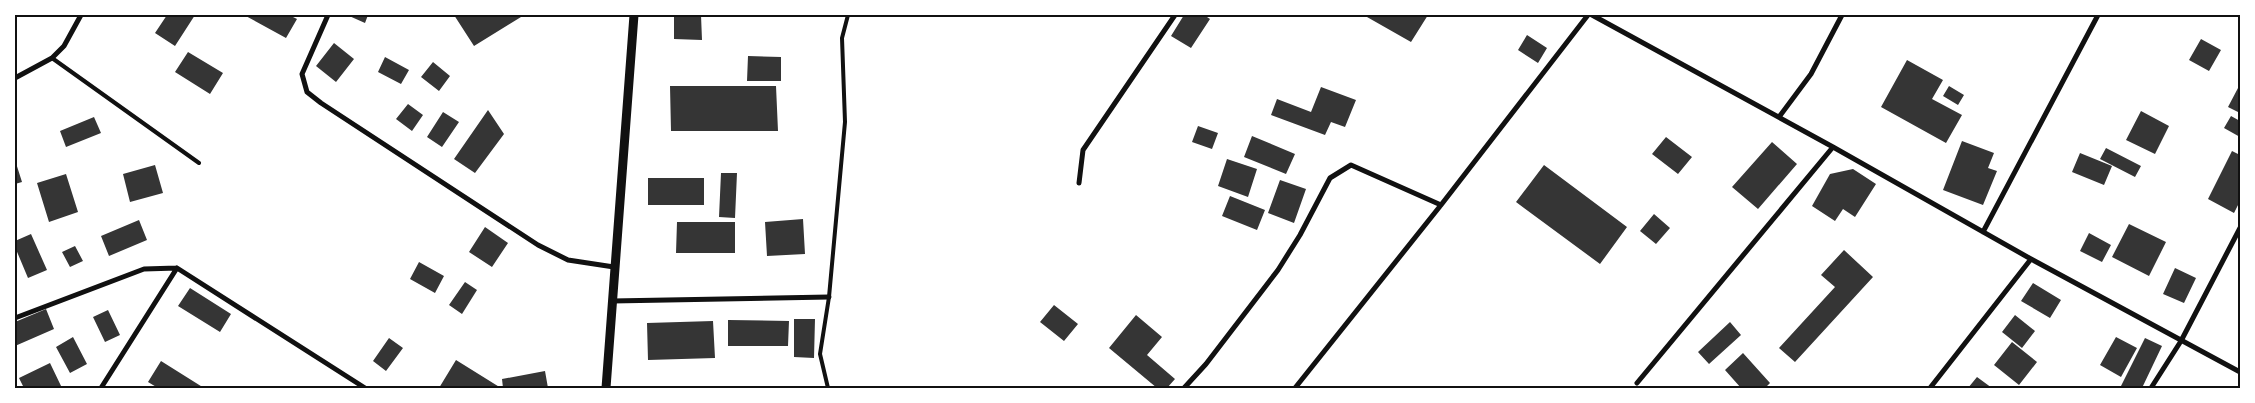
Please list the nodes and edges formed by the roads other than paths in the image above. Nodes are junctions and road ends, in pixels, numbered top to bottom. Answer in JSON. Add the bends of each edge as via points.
{"nodes":[{"id":1,"x":81,"y":15,"type":"edge"},
{"id":2,"x":328,"y":15,"type":"edge"},
{"id":3,"x":634,"y":15,"type":"edge"},
{"id":4,"x":848,"y":15,"type":"edge"},
{"id":5,"x":1175,"y":15,"type":"edge"},
{"id":6,"x":1588,"y":15,"type":"edge"},
{"id":7,"x":1592,"y":15,"type":"edge"},
{"id":8,"x":1842,"y":15,"type":"edge"},
{"id":9,"x":2098,"y":15,"type":"edge"},
{"id":10,"x":52,"y":58,"type":"junction"},
{"id":11,"x":15,"y":78,"type":"edge"},
{"id":12,"x":1779,"y":116,"type":"junction"},
{"id":13,"x":1833,"y":146,"type":"junction"},
{"id":14,"x":199,"y":164,"type":"dead end"},
{"id":15,"x":1079,"y":183,"type":"dead end"},
{"id":16,"x":1440,"y":205,"type":"junction"},
{"id":17,"x":2240,"y":228,"type":"edge"},
{"id":18,"x":1983,"y":232,"type":"junction"},
{"id":19,"x":2031,"y":259,"type":"junction"},
{"id":20,"x":178,"y":268,"type":"junction"},
{"id":21,"x":614,"y":268,"type":"junction"},
{"id":22,"x":829,"y":297,"type":"junction"},
{"id":23,"x":612,"y":301,"type":"junction"},
{"id":24,"x":15,"y":318,"type":"edge"},
{"id":25,"x":2181,"y":341,"type":"junction"},
{"id":26,"x":2240,"y":372,"type":"edge"},
{"id":27,"x":1637,"y":383,"type":"dead end"},
{"id":28,"x":102,"y":388,"type":"edge"},
{"id":29,"x":365,"y":388,"type":"edge"},
{"id":30,"x":606,"y":388,"type":"edge"},
{"id":31,"x":828,"y":388,"type":"edge"},
{"id":32,"x":1184,"y":388,"type":"edge"},
{"id":33,"x":1295,"y":388,"type":"edge"},
{"id":34,"x":1930,"y":388,"type":"edge"},
{"id":35,"x":2151,"y":388,"type":"edge"}],
"edges":[{"from":1,"to":10,"type":"street","via":[[64,46]]},
{"from":2,"to":21,"type":"street","via":[[302,74],[307,92],[538,245],[568,260]]},
{"from":3,"to":21,"type":"street"},
{"from":4,"to":22,"type":"lane","via":[[842,38],[845,122]]},
{"from":5,"to":15,"type":"street","via":[[1083,150]]},
{"from":6,"to":16,"type":"street"},
{"from":7,"to":12,"type":"street"},
{"from":8,"to":12,"type":"street","via":[[1811,74]]},
{"from":9,"to":18,"type":"street"},
{"from":10,"to":11,"type":"street"},
{"from":10,"to":14,"type":"lane"},
{"from":12,"to":13,"type":"street"},
{"from":13,"to":18,"type":"street"},
{"from":13,"to":27,"type":"street"},
{"from":16,"to":32,"type":"street","via":[[1351,165],[1330,178],[1278,270]]},
{"from":16,"to":33,"type":"street"},
{"from":17,"to":25,"type":"street"},
{"from":18,"to":19,"type":"street"},
{"from":19,"to":25,"type":"street"},
{"from":19,"to":34,"type":"street"},
{"from":20,"to":24,"type":"street","via":[[144,269]]},
{"from":20,"to":28,"type":"street"},
{"from":20,"to":29,"type":"street"},
{"from":21,"to":23,"type":"street"},
{"from":22,"to":23,"type":"street"},
{"from":22,"to":31,"type":"lane","via":[[820,354]]},
{"from":23,"to":30,"type":"street"},
{"from":25,"to":26,"type":"street"},
{"from":25,"to":35,"type":"street"}]}
